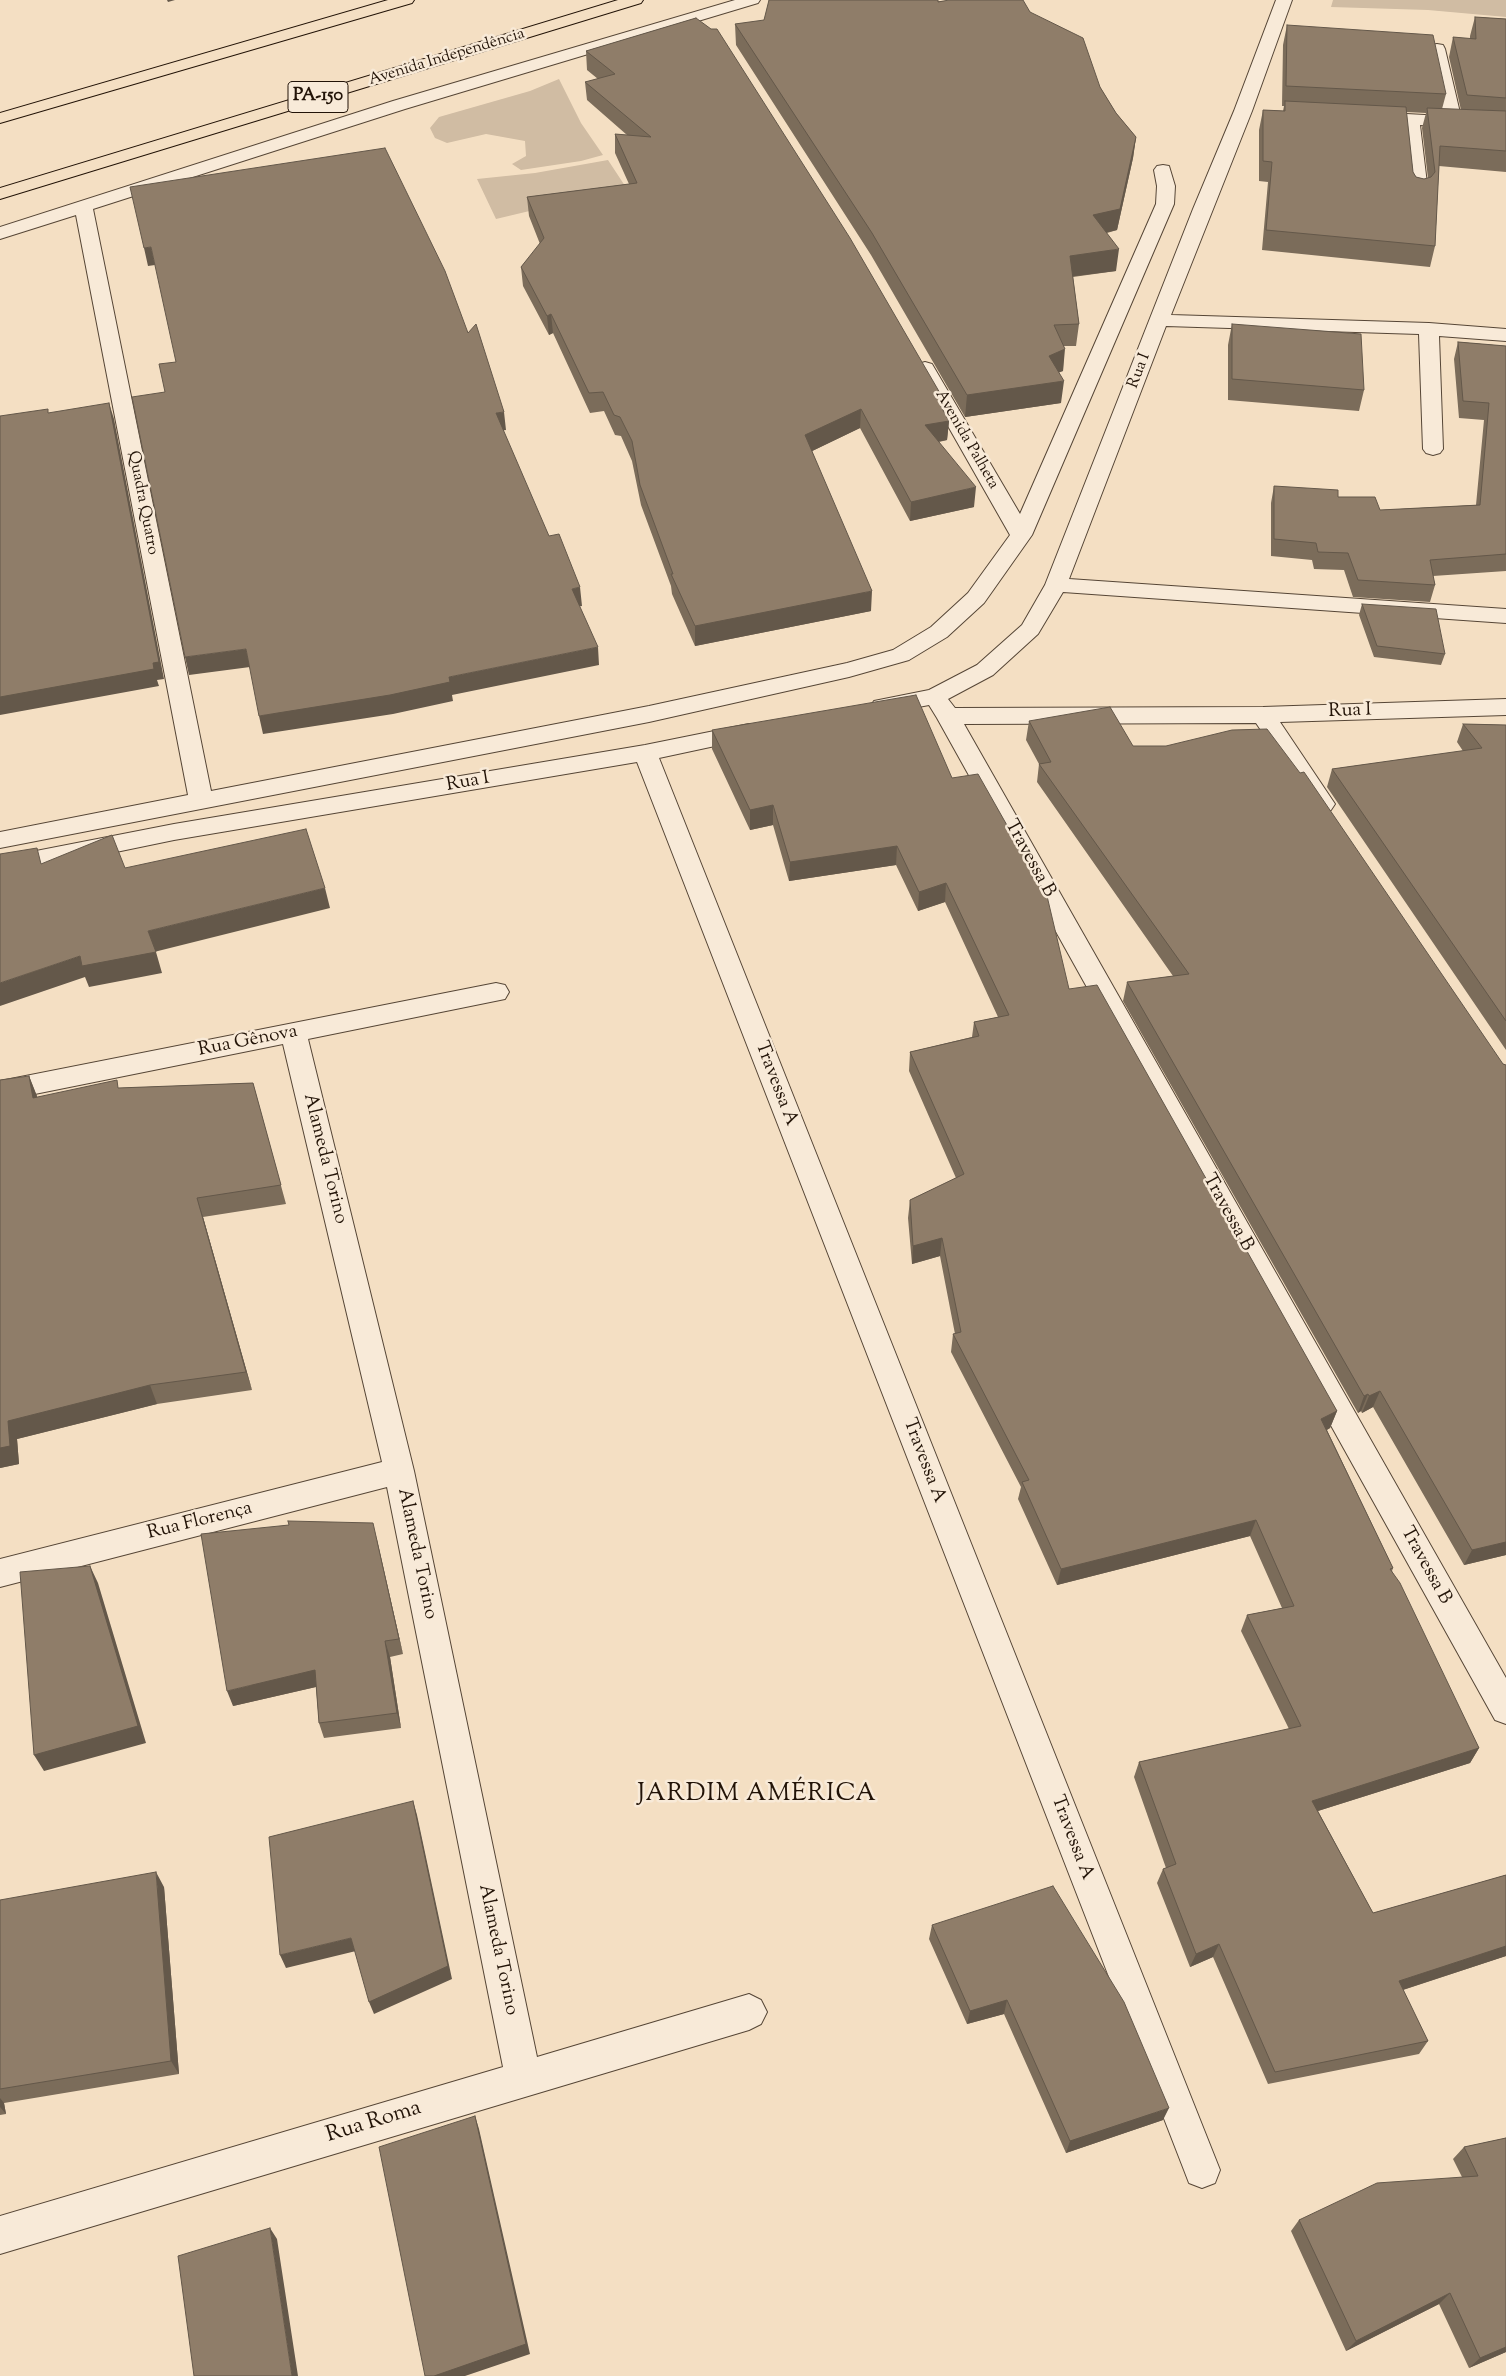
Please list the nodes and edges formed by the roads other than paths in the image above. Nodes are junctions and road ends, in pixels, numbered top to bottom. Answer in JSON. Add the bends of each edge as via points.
{"nodes":[{"id":1,"x":406,"y":0,"type":"edge"},
{"id":2,"x":635,"y":0,"type":"edge"},
{"id":3,"x":752,"y":0,"type":"edge"},
{"id":4,"x":1284,"y":0,"type":"edge"},
{"id":5,"x":706,"y":14,"type":"junction"},
{"id":6,"x":716,"y":31,"type":"edge"},
{"id":7,"x":1437,"y":49,"type":"edge"},
{"id":8,"x":1352,"y":116,"type":"edge"},
{"id":9,"x":0,"y":118,"type":"edge"},
{"id":10,"x":1411,"y":119,"type":"junction"},
{"id":11,"x":1453,"y":121,"type":"junction"},
{"id":12,"x":1506,"y":125,"type":"edge"},
{"id":13,"x":1162,"y":170,"type":"dead end"},
{"id":14,"x":1419,"y":192,"type":"edge"},
{"id":15,"x":0,"y":194,"type":"edge"},
{"id":16,"x":83,"y":206,"type":"junction"},
{"id":17,"x":0,"y":233,"type":"edge"},
{"id":18,"x":1159,"y":320,"type":"junction"},
{"id":19,"x":1429,"y":329,"type":"junction"},
{"id":20,"x":1506,"y":335,"type":"edge"},
{"id":21,"x":914,"y":350,"type":"edge"},
{"id":22,"x":1433,"y":449,"type":"dead end"},
{"id":23,"x":1020,"y":535,"type":"junction"},
{"id":24,"x":1056,"y":585,"type":"junction"},
{"id":25,"x":1506,"y":616,"type":"edge"},
{"id":26,"x":942,"y":706,"type":"junction"},
{"id":27,"x":1506,"y":707,"type":"edge"},
{"id":28,"x":862,"y":710,"type":"edge"},
{"id":29,"x":1263,"y":715,"type":"junction"},
{"id":30,"x":770,"y":728,"type":"edge"},
{"id":31,"x":645,"y":753,"type":"junction"},
{"id":32,"x":201,"y":800,"type":"junction"},
{"id":33,"x":1335,"y":821,"type":"edge"},
{"id":34,"x":0,"y":840,"type":"edge"},
{"id":35,"x":0,"y":867,"type":"edge"},
{"id":36,"x":496,"y":992,"type":"dead end"},
{"id":37,"x":293,"y":1033,"type":"junction"},
{"id":38,"x":0,"y":1091,"type":"edge"},
{"id":39,"x":399,"y":1471,"type":"junction"},
{"id":40,"x":0,"y":1573,"type":"edge"},
{"id":41,"x":1506,"y":1709,"type":"edge"},
{"id":42,"x":748,"y":2012,"type":"dead end"},
{"id":43,"x":524,"y":2078,"type":"junction"},
{"id":44,"x":1202,"y":2170,"type":"dead end"},
{"id":45,"x":0,"y":2235,"type":"edge"}],
"edges":[{"from":1,"to":9,"type":"main road"},
{"from":2,"to":15,"type":"main road","name":"Avenida Independência","number":"PA-150"},
{"from":3,"to":5,"type":"street"},
{"from":4,"to":18,"type":"street","name":"Rua I","via":[[1253,112],[1202,209]]},
{"from":5,"to":6,"type":"street"},
{"from":5,"to":16,"type":"street","via":[[399,105]]},
{"from":7,"to":11,"type":"street"},
{"from":8,"to":10,"type":"street"},
{"from":10,"to":11,"type":"street"},
{"from":10,"to":14,"type":"street"},
{"from":11,"to":12,"type":"street"},
{"from":13,"to":23,"type":"street","via":[[1166,186],[1165,204]]},
{"from":16,"to":17,"type":"street"},
{"from":16,"to":32,"type":"street","name":"Quadra Quatro"},
{"from":18,"to":19,"type":"street"},
{"from":18,"to":24,"type":"street","name":"Rua I"},
{"from":19,"to":20,"type":"street"},
{"from":19,"to":22,"type":"street"},
{"from":21,"to":23,"type":"street","name":"Avenida Palheta"},
{"from":23,"to":32,"type":"street","via":[[976,598],[940,632],[901,655],[849,670],[649,714]]},
{"from":24,"to":25,"type":"street"},
{"from":24,"to":26,"type":"street","name":"Rua I","via":[[1030,629]]},
{"from":26,"to":28,"type":"street","name":"Rua I"},
{"from":26,"to":29,"type":"street","name":"Rua I"},
{"from":26,"to":41,"type":"street","name":"Travessa B"},
{"from":27,"to":29,"type":"street","name":"Rua I"},
{"from":29,"to":33,"type":"street"},
{"from":30,"to":31,"type":"street","name":"Rua I"},
{"from":31,"to":35,"type":"street","name":"Rua I","via":[[174,832]]},
{"from":31,"to":44,"type":"street","name":"Travessa A"},
{"from":32,"to":34,"type":"street"},
{"from":36,"to":37,"type":"street","name":"Rua Gênova"},
{"from":37,"to":38,"type":"street","name":"Rua Gênova"},
{"from":37,"to":39,"type":"street","name":"Alameda Torino"},
{"from":39,"to":40,"type":"street","name":"Rua Florença"},
{"from":39,"to":43,"type":"street","name":"Alameda Torino"},
{"from":42,"to":43,"type":"street","name":"Rua Roma"},
{"from":43,"to":45,"type":"street","name":"Rua Roma"}]}
